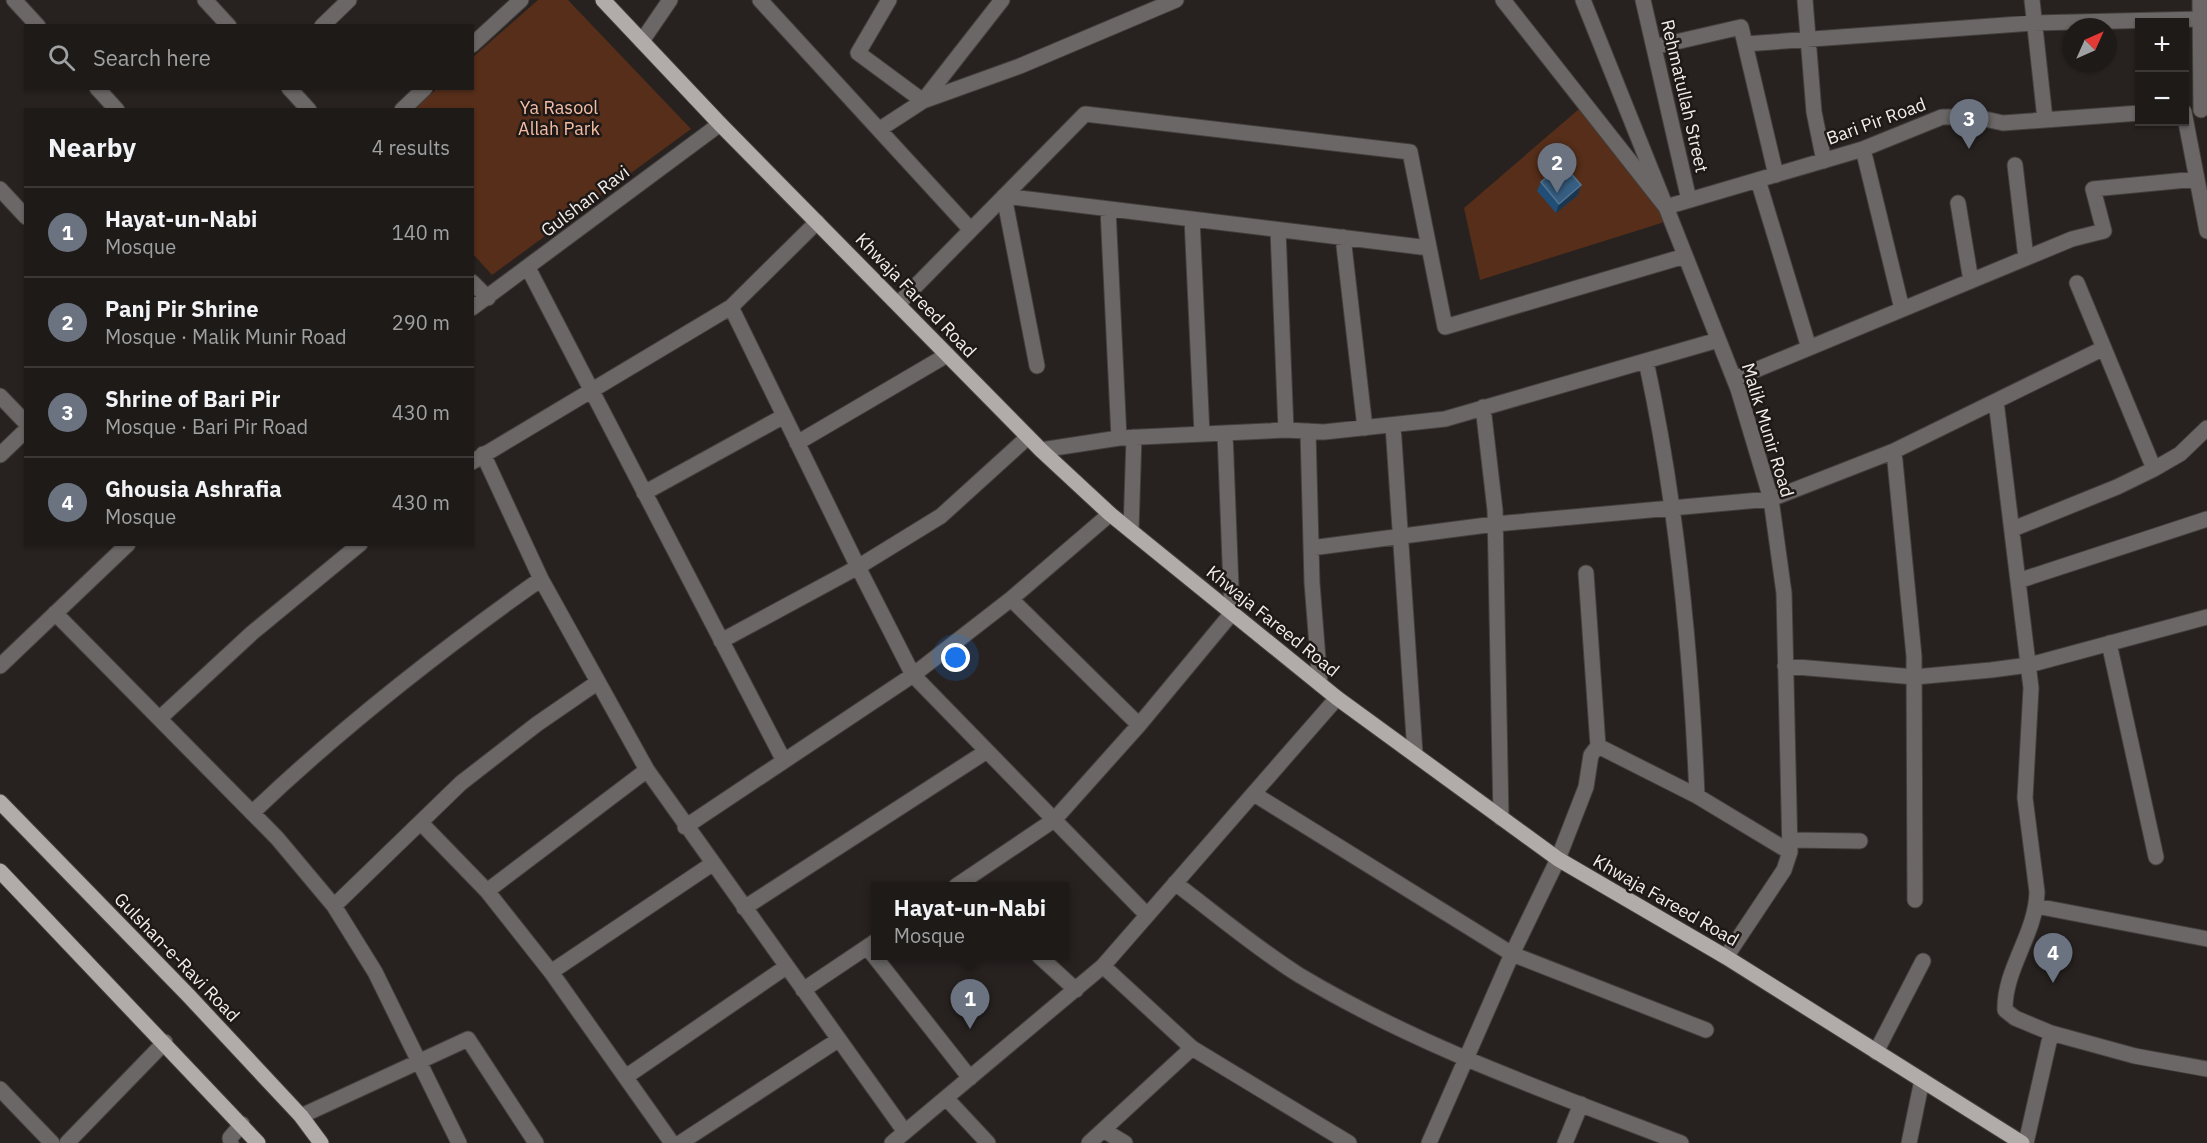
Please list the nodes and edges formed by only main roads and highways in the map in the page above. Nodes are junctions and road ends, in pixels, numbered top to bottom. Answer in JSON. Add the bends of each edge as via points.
{"nodes":[{"id":1,"x":603,"y":0,"type":"edge"},
{"id":2,"x":0,"y":802,"type":"edge"},
{"id":3,"x":0,"y":872,"type":"edge"},
{"id":4,"x":258,"y":1143,"type":"edge"},
{"id":5,"x":321,"y":1143,"type":"edge"},
{"id":6,"x":2024,"y":1143,"type":"edge"}],
"edges":[{"from":1,"to":6,"type":"main road","name":"Khwaja Fareed Road","via":[[1041,450],[1110,514],[1337,698],[1558,859],[1726,957]]},
{"from":2,"to":5,"type":"main road","name":"Gulshan-e-Ravi Road","via":[[188,994],[301,1116]]},
{"from":3,"to":4,"type":"main road"}]}
